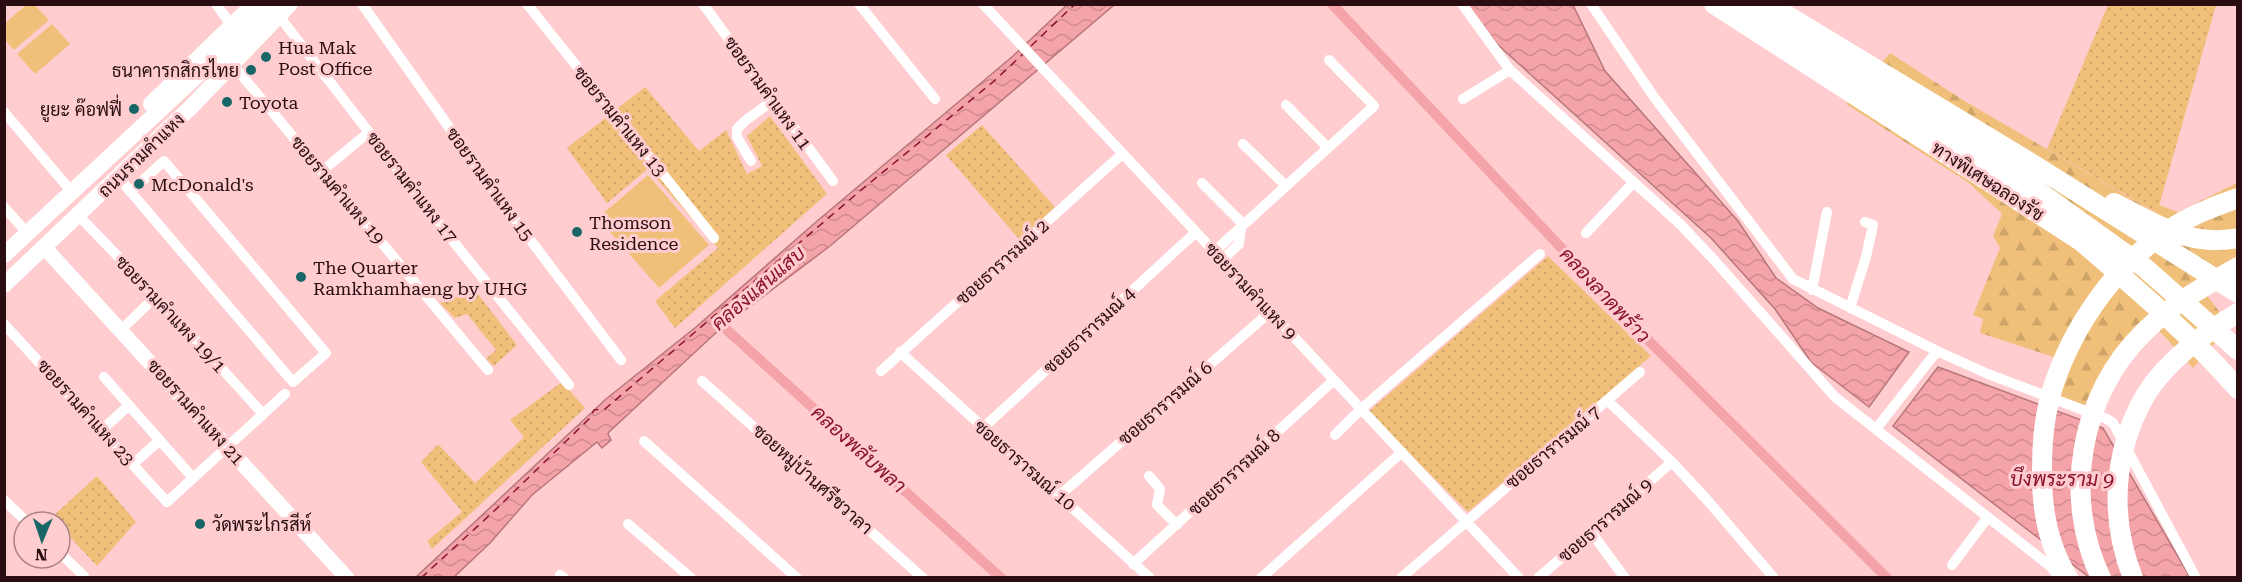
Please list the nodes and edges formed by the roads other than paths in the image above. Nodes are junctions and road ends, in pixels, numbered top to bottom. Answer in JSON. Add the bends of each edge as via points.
{"nodes":[{"id":1,"x":216,"y":4,"type":"edge"},
{"id":2,"x":255,"y":4,"type":"edge"},
{"id":3,"x":362,"y":4,"type":"edge"},
{"id":4,"x":526,"y":4,"type":"edge"},
{"id":5,"x":703,"y":4,"type":"edge"},
{"id":6,"x":859,"y":4,"type":"edge"},
{"id":7,"x":983,"y":4,"type":"edge"},
{"id":8,"x":1462,"y":4,"type":"edge"},
{"id":9,"x":1591,"y":4,"type":"edge"},
{"id":10,"x":1714,"y":4,"type":"edge"},
{"id":11,"x":1742,"y":4,"type":"edge"},
{"id":12,"x":1753,"y":4,"type":"edge"},
{"id":13,"x":279,"y":11,"type":"edge"},
{"id":14,"x":232,"y":27,"type":"junction"},
{"id":15,"x":1329,"y":60,"type":"dead end"},
{"id":16,"x":233,"y":64,"type":"junction"},
{"id":17,"x":1510,"y":70,"type":"junction"},
{"id":18,"x":935,"y":99,"type":"dead end"},
{"id":19,"x":1463,"y":99,"type":"dead end"},
{"id":20,"x":772,"y":100,"type":"junction"},
{"id":21,"x":1286,"y":105,"type":"dead end"},
{"id":22,"x":4,"y":112,"type":"edge"},
{"id":23,"x":369,"y":132,"type":"junction"},
{"id":24,"x":1243,"y":144,"type":"dead end"},
{"id":25,"x":1328,"y":148,"type":"junction"},
{"id":26,"x":1122,"y":154,"type":"junction"},
{"id":27,"x":751,"y":161,"type":"dead end"},
{"id":28,"x":2034,"y":165,"type":"junction"},
{"id":29,"x":322,"y":171,"type":"junction"},
{"id":30,"x":118,"y":177,"type":"junction"},
{"id":31,"x":833,"y":181,"type":"dead end"},
{"id":32,"x":1634,"y":182,"type":"junction"},
{"id":33,"x":1202,"y":183,"type":"dead end"},
{"id":34,"x":66,"y":185,"type":"junction"},
{"id":35,"x":1286,"y":186,"type":"junction"},
{"id":36,"x":130,"y":192,"type":"junction"},
{"id":37,"x":2238,"y":198,"type":"edge"},
{"id":38,"x":4,"y":207,"type":"edge"},
{"id":39,"x":1827,"y":212,"type":"dead end"},
{"id":40,"x":78,"y":215,"type":"junction"},
{"id":41,"x":1864,"y":222,"type":"dead end"},
{"id":42,"x":21,"y":226,"type":"junction"},
{"id":43,"x":1242,"y":226,"type":"junction"},
{"id":44,"x":1196,"y":232,"type":"junction"},
{"id":45,"x":1586,"y":233,"type":"dead end"},
{"id":46,"x":714,"y":238,"type":"dead end"},
{"id":47,"x":2238,"y":238,"type":"edge"},
{"id":48,"x":4,"y":242,"type":"edge"},
{"id":49,"x":44,"y":247,"type":"junction"},
{"id":50,"x":1540,"y":254,"type":"dead end"},
{"id":51,"x":4,"y":255,"type":"edge"},
{"id":52,"x":1218,"y":256,"type":"junction"},
{"id":53,"x":2238,"y":267,"type":"edge"},
{"id":54,"x":4,"y":273,"type":"edge"},
{"id":55,"x":4,"y":285,"type":"edge"},
{"id":56,"x":1812,"y":290,"type":"junction"},
{"id":57,"x":2238,"y":293,"type":"edge"},
{"id":58,"x":156,"y":296,"type":"junction"},
{"id":59,"x":1850,"y":308,"type":"junction"},
{"id":60,"x":1270,"y":312,"type":"junction"},
{"id":61,"x":2238,"y":313,"type":"edge"},
{"id":62,"x":4,"y":324,"type":"edge"},
{"id":63,"x":121,"y":330,"type":"junction"},
{"id":64,"x":2238,"y":350,"type":"edge"},
{"id":65,"x":1937,"y":351,"type":"junction"},
{"id":66,"x":900,"y":352,"type":"junction"},
{"id":67,"x":621,"y":360,"type":"dead end"},
{"id":68,"x":488,"y":370,"type":"dead end"},
{"id":69,"x":880,"y":370,"type":"dead end"},
{"id":70,"x":1640,"y":372,"type":"dead end"},
{"id":71,"x":104,"y":377,"type":"dead end"},
{"id":72,"x":1334,"y":380,"type":"junction"},
{"id":73,"x":702,"y":381,"type":"dead end"},
{"id":74,"x":569,"y":385,"type":"dead end"},
{"id":75,"x":2238,"y":389,"type":"edge"},
{"id":76,"x":285,"y":394,"type":"dead end"},
{"id":77,"x":1608,"y":400,"type":"junction"},
{"id":78,"x":129,"y":405,"type":"junction"},
{"id":79,"x":1362,"y":409,"type":"junction"},
{"id":80,"x":262,"y":413,"type":"junction"},
{"id":81,"x":982,"y":428,"type":"junction"},
{"id":82,"x":1876,"y":429,"type":"junction"},
{"id":83,"x":102,"y":430,"type":"junction"},
{"id":84,"x":1335,"y":435,"type":"dead end"},
{"id":85,"x":160,"y":440,"type":"junction"},
{"id":86,"x":644,"y":441,"type":"dead end"},
{"id":87,"x":226,"y":447,"type":"junction"},
{"id":88,"x":1402,"y":452,"type":"junction"},
{"id":89,"x":1672,"y":462,"type":"junction"},
{"id":90,"x":133,"y":464,"type":"junction"},
{"id":91,"x":1149,"y":476,"type":"dead end"},
{"id":92,"x":193,"y":478,"type":"junction"},
{"id":93,"x":1060,"y":495,"type":"junction"},
{"id":94,"x":1988,"y":517,"type":"junction"},
{"id":95,"x":1466,"y":520,"type":"junction"},
{"id":96,"x":628,"y":524,"type":"dead end"},
{"id":97,"x":1177,"y":525,"type":"junction"},
{"id":98,"x":1591,"y":532,"type":"junction"},
{"id":99,"x":72,"y":564,"type":"edge"},
{"id":100,"x":1133,"y":564,"type":"junction"},
{"id":101,"x":1952,"y":565,"type":"dead end"},
{"id":102,"x":2049,"y":566,"type":"junction"},
{"id":103,"x":84,"y":576,"type":"dead end"},
{"id":104,"x":347,"y":578,"type":"edge"},
{"id":105,"x":691,"y":578,"type":"edge"},
{"id":106,"x":797,"y":578,"type":"edge"},
{"id":107,"x":923,"y":578,"type":"edge"},
{"id":108,"x":1150,"y":578,"type":"edge"},
{"id":109,"x":1261,"y":578,"type":"edge"},
{"id":110,"x":1401,"y":578,"type":"edge"},
{"id":111,"x":1519,"y":578,"type":"edge"},
{"id":112,"x":1538,"y":578,"type":"edge"},
{"id":113,"x":1626,"y":578,"type":"edge"},
{"id":114,"x":1774,"y":578,"type":"edge"},
{"id":115,"x":2048,"y":578,"type":"edge"},
{"id":116,"x":2060,"y":578,"type":"edge"},
{"id":117,"x":2068,"y":578,"type":"edge"},
{"id":118,"x":2101,"y":578,"type":"edge"},
{"id":119,"x":2133,"y":578,"type":"edge"},
{"id":120,"x":2196,"y":578,"type":"edge"}],
"edges":[{"from":1,"to":14,"type":"street"},
{"from":2,"to":14,"type":"main road","name":"ถนนรามคำแหง"},
{"from":3,"to":67,"type":"street","name":"ซอยรามคำแหง 15","via":[[504,205]]},
{"from":4,"to":46,"type":"street","name":"ซอยรามคำแหง 13"},
{"from":5,"to":20,"type":"street","name":"ซอยรามคำแหง 11"},
{"from":6,"to":18,"type":"street"},
{"from":7,"to":26,"type":"street","name":"ซอยรามคำแหง 9"},
{"from":8,"to":17,"type":"street"},
{"from":9,"to":56,"type":"street","via":[[1654,97],[1793,279]]},
{"from":10,"to":75,"type":"highway","name":"ทางพิเศษฉลองรัช","via":[[2081,241]]},
{"from":11,"to":64,"type":"highway","name":"ทางพิเศษฉลองรัช","via":[[2048,197],[2145,268]]},
{"from":12,"to":28,"type":"highway","via":[[1783,13]]},
{"from":13,"to":16,"type":"main road","name":"ถนนรามคำแหง"},
{"from":13,"to":23,"type":"street","name":"ซอยรามคำแหง 17"},
{"from":13,"to":51,"type":"main road","name":"ถนนรามคำแหง"},
{"from":13,"to":54,"type":"main road","name":"ถนนรามคำแหง"},
{"from":14,"to":34,"type":"main road","name":"ถนนรามคำแหง"},
{"from":15,"to":25,"type":"street","via":[[1374,106]]},
{"from":16,"to":29,"type":"street","name":"ซอยรามคำแหง 19"},
{"from":16,"to":30,"type":"main road","name":"ถนนรามคำแหง"},
{"from":17,"to":19,"type":"street"},
{"from":17,"to":32,"type":"street"},
{"from":20,"to":27,"type":"street","via":[[738,127],[737,137]]},
{"from":20,"to":31,"type":"street","name":"ซอยรามคำแหง 11"},
{"from":21,"to":25,"type":"street"},
{"from":22,"to":34,"type":"street"},
{"from":23,"to":29,"type":"street"},
{"from":23,"to":74,"type":"street","name":"ซอยรามคำแหง 17"},
{"from":24,"to":35,"type":"street"},
{"from":25,"to":35,"type":"street"},
{"from":26,"to":44,"type":"street","name":"ซอยรามคำแหง 9"},
{"from":26,"to":66,"type":"street","name":"ซอยธารารมณ์ 2"},
{"from":28,"to":47,"type":"highway","via":[[2176,234],[2204,239]]},
{"from":28,"to":57,"type":"highway"},
{"from":29,"to":68,"type":"street","name":"ซอยรามคำแหง 19"},
{"from":30,"to":36,"type":"street"},
{"from":30,"to":40,"type":"main road","name":"ถนนรามคำแหง"},
{"from":32,"to":45,"type":"street"},
{"from":32,"to":82,"type":"street","via":[[1715,261],[1835,397]]},
{"from":33,"to":43,"type":"street"},
{"from":34,"to":42,"type":"main road","name":"ถนนรามคำแหง"},
{"from":35,"to":43,"type":"street"},
{"from":36,"to":36,"type":"street","via":[[293,382],[326,353],[164,162]]},
{"from":37,"to":117,"type":"highway","via":[[2174,227],[2137,256],[2101,295],[2074,335],[2053,388],[2042,453],[2045,514]]},
{"from":38,"to":42,"type":"street"},
{"from":39,"to":56,"type":"street"},
{"from":40,"to":49,"type":"main road","name":"ถนนรามคำแหง"},
{"from":40,"to":58,"type":"street","name":"ซอยรามคำแหง 19/1"},
{"from":41,"to":59,"type":"street","via":[[1873,225]]},
{"from":42,"to":48,"type":"main road","name":"ถนนรามคำแหง"},
{"from":43,"to":52,"type":"street"},
{"from":44,"to":52,"type":"street","name":"ซอยรามคำแหง 9"},
{"from":44,"to":81,"type":"street","name":"ซอยธารารมณ์ 4"},
{"from":49,"to":55,"type":"main road","name":"ถนนรามคำแหง"},
{"from":49,"to":63,"type":"street","name":"ซอยรามคำแหง 21"},
{"from":50,"to":79,"type":"street"},
{"from":52,"to":60,"type":"street","name":"ซอยรามคำแหง 9"},
{"from":53,"to":118,"type":"highway","via":[[2193,292],[2144,332],[2121,358],[2096,402],[2080,473],[2087,539]]},
{"from":56,"to":59,"type":"street"},
{"from":58,"to":63,"type":"street"},
{"from":58,"to":80,"type":"street","name":"ซอยรามคำแหง 19/1"},
{"from":59,"to":65,"type":"street"},
{"from":60,"to":72,"type":"street","name":"ซอยรามคำแหง 9"},
{"from":60,"to":93,"type":"street","name":"ซอยธารารมณ์ 6"},
{"from":61,"to":119,"type":"highway","via":[[2173,361],[2146,394],[2130,430],[2123,450],[2118,513],[2123,553]]},
{"from":62,"to":83,"type":"street","name":"ซอยรามคำแหง 23"},
{"from":63,"to":87,"type":"street","name":"ซอยรามคำแหง 21"},
{"from":65,"to":82,"type":"street"},
{"from":65,"to":120,"type":"street","via":[[2113,423]]},
{"from":66,"to":69,"type":"street","name":"ซอยธารารมณ์ 2"},
{"from":66,"to":81,"type":"street","name":"ซอยธารารมณ์ 10"},
{"from":70,"to":77,"type":"street","name":"ซอยธารารมณ์ 7"},
{"from":71,"to":78,"type":"street"},
{"from":72,"to":79,"type":"street","name":"ซอยรามคำแหง 9"},
{"from":72,"to":97,"type":"street","name":"ซอยธารารมณ์ 8"},
{"from":73,"to":107,"type":"street","name":"ซอยหมู่บ้านศรีชวาลา"},
{"from":76,"to":80,"type":"street"},
{"from":77,"to":89,"type":"street"},
{"from":77,"to":95,"type":"street","name":"ซอยธารารมณ์ 7"},
{"from":78,"to":83,"type":"street"},
{"from":78,"to":85,"type":"street"},
{"from":79,"to":84,"type":"street"},
{"from":79,"to":88,"type":"street","name":"ซอยรามคำแหง 9"},
{"from":80,"to":87,"type":"street"},
{"from":81,"to":93,"type":"street","name":"ซอยธารารมณ์ 10"},
{"from":82,"to":94,"type":"street"},
{"from":83,"to":90,"type":"street","name":"ซอยรามคำแหง 23"},
{"from":85,"to":90,"type":"street"},
{"from":85,"to":92,"type":"street"},
{"from":86,"to":106,"type":"street"},
{"from":87,"to":92,"type":"street"},
{"from":87,"to":104,"type":"street","name":"ซอยรามคำแหง 21"},
{"from":88,"to":95,"type":"street","name":"ซอยรามคำแหง 9"},
{"from":88,"to":109,"type":"street"},
{"from":89,"to":98,"type":"street","name":"ซอยธารารมณ์ 9"},
{"from":89,"to":114,"type":"street"},
{"from":90,"to":92,"type":"street","name":"ซอยรามคำแหง 23","via":[[167,502]]},
{"from":91,"to":97,"type":"street","via":[[1160,489],[1157,505]]},
{"from":93,"to":100,"type":"street","name":"ซอยธารารมณ์ 10"},
{"from":94,"to":101,"type":"street"},
{"from":94,"to":102,"type":"street"},
{"from":95,"to":110,"type":"street","name":"ซอยธารารมณ์ 7"},
{"from":95,"to":111,"type":"street","name":"ซอยรามคำแหง 9"},
{"from":96,"to":105,"type":"street"},
{"from":97,"to":100,"type":"street","name":"ซอยธารารมณ์ 8"},
{"from":98,"to":112,"type":"street","name":"ซอยธารารมณ์ 9"},
{"from":98,"to":113,"type":"street"},
{"from":99,"to":103,"type":"street"},
{"from":100,"to":108,"type":"street","name":"ซอยธารารมณ์ 10"},
{"from":102,"to":115,"type":"street"},
{"from":102,"to":116,"type":"street"}]}
